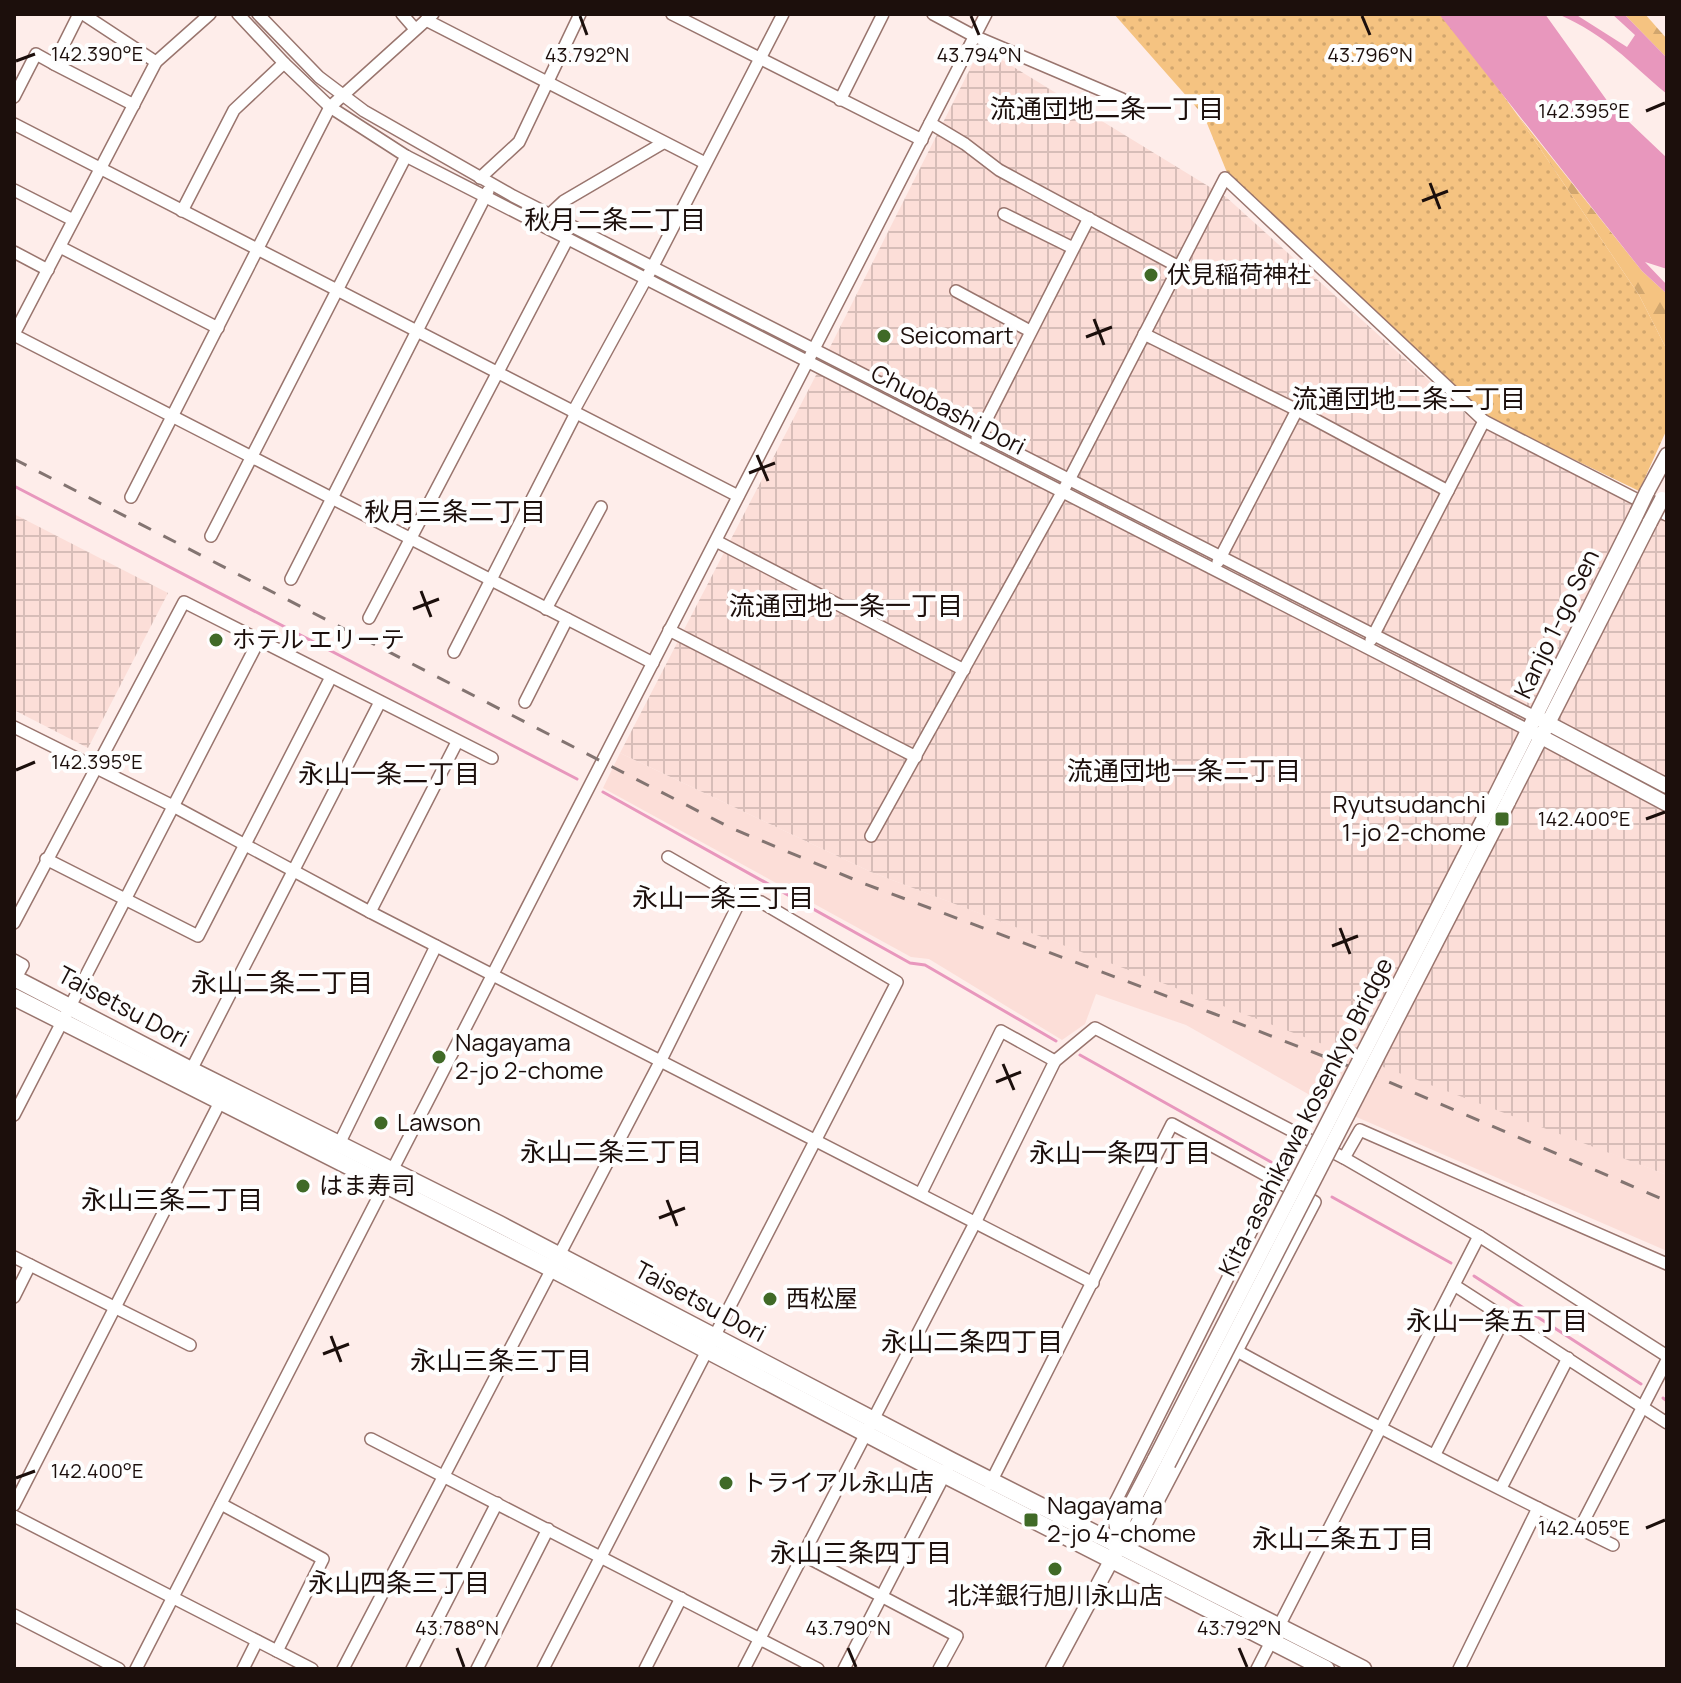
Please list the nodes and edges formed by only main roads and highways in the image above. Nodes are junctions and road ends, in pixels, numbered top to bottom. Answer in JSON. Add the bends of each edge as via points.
{"nodes":[{"id":1,"x":1667,"y":455,"type":"edge"},
{"id":2,"x":1664,"y":494,"type":"edge"},
{"id":3,"x":1538,"y":727,"type":"junction"},
{"id":4,"x":1667,"y":786,"type":"edge"},
{"id":5,"x":1502,"y":798,"type":"joint"},
{"id":6,"x":1667,"y":804,"type":"edge"},
{"id":7,"x":14,"y":979,"type":"edge"},
{"id":8,"x":14,"y":997,"type":"edge"},
{"id":9,"x":66,"y":1014,"type":"junction"},
{"id":10,"x":188,"y":1077,"type":"junction"},
{"id":11,"x":389,"y":1178,"type":"junction"},
{"id":12,"x":1115,"y":1553,"type":"junction"},
{"id":13,"x":1276,"y":1633,"type":"junction"},
{"id":14,"x":1053,"y":1669,"type":"edge"},
{"id":15,"x":1326,"y":1669,"type":"edge"},
{"id":16,"x":1363,"y":1669,"type":"edge"}],
"edges":[{"from":1,"to":3,"type":"main road","name":"Kanjo 1-go Sen","bridge":true},
{"from":2,"to":3,"type":"main road","name":"Kanjo 1-go Sen","bridge":true},
{"from":3,"to":4,"type":"main road","name":"Chuobashi Dori"},
{"from":3,"to":5,"type":"main road","name":"Kanjo 1-go Sen"},
{"from":3,"to":6,"type":"main road","name":"Chuobashi Dori"},
{"from":5,"to":12,"type":"main road","name":"Kita-asahikawa kosenkyo Bridge","bridge":true,"via":[[1161,1462],[1124,1518]]},
{"from":7,"to":9,"type":"highway","name":"Taisetsu Dori"},
{"from":8,"to":9,"type":"highway","name":"Taisetsu Dori"},
{"from":9,"to":10,"type":"highway","name":"Taisetsu Dori"},
{"from":10,"to":11,"type":"highway","name":"Taisetsu Dori","via":[[339,1144]]},
{"from":10,"to":11,"type":"highway","name":"Taisetsu Dori","via":[[220,1102]]},
{"from":11,"to":12,"type":"highway","name":"Taisetsu Dori"},
{"from":12,"to":13,"type":"highway","name":"Taisetsu Dori"},
{"from":12,"to":14,"type":"main road"},
{"from":13,"to":15,"type":"highway","name":"Taisetsu Dori"},
{"from":13,"to":16,"type":"highway","name":"Taisetsu Dori"}]}
